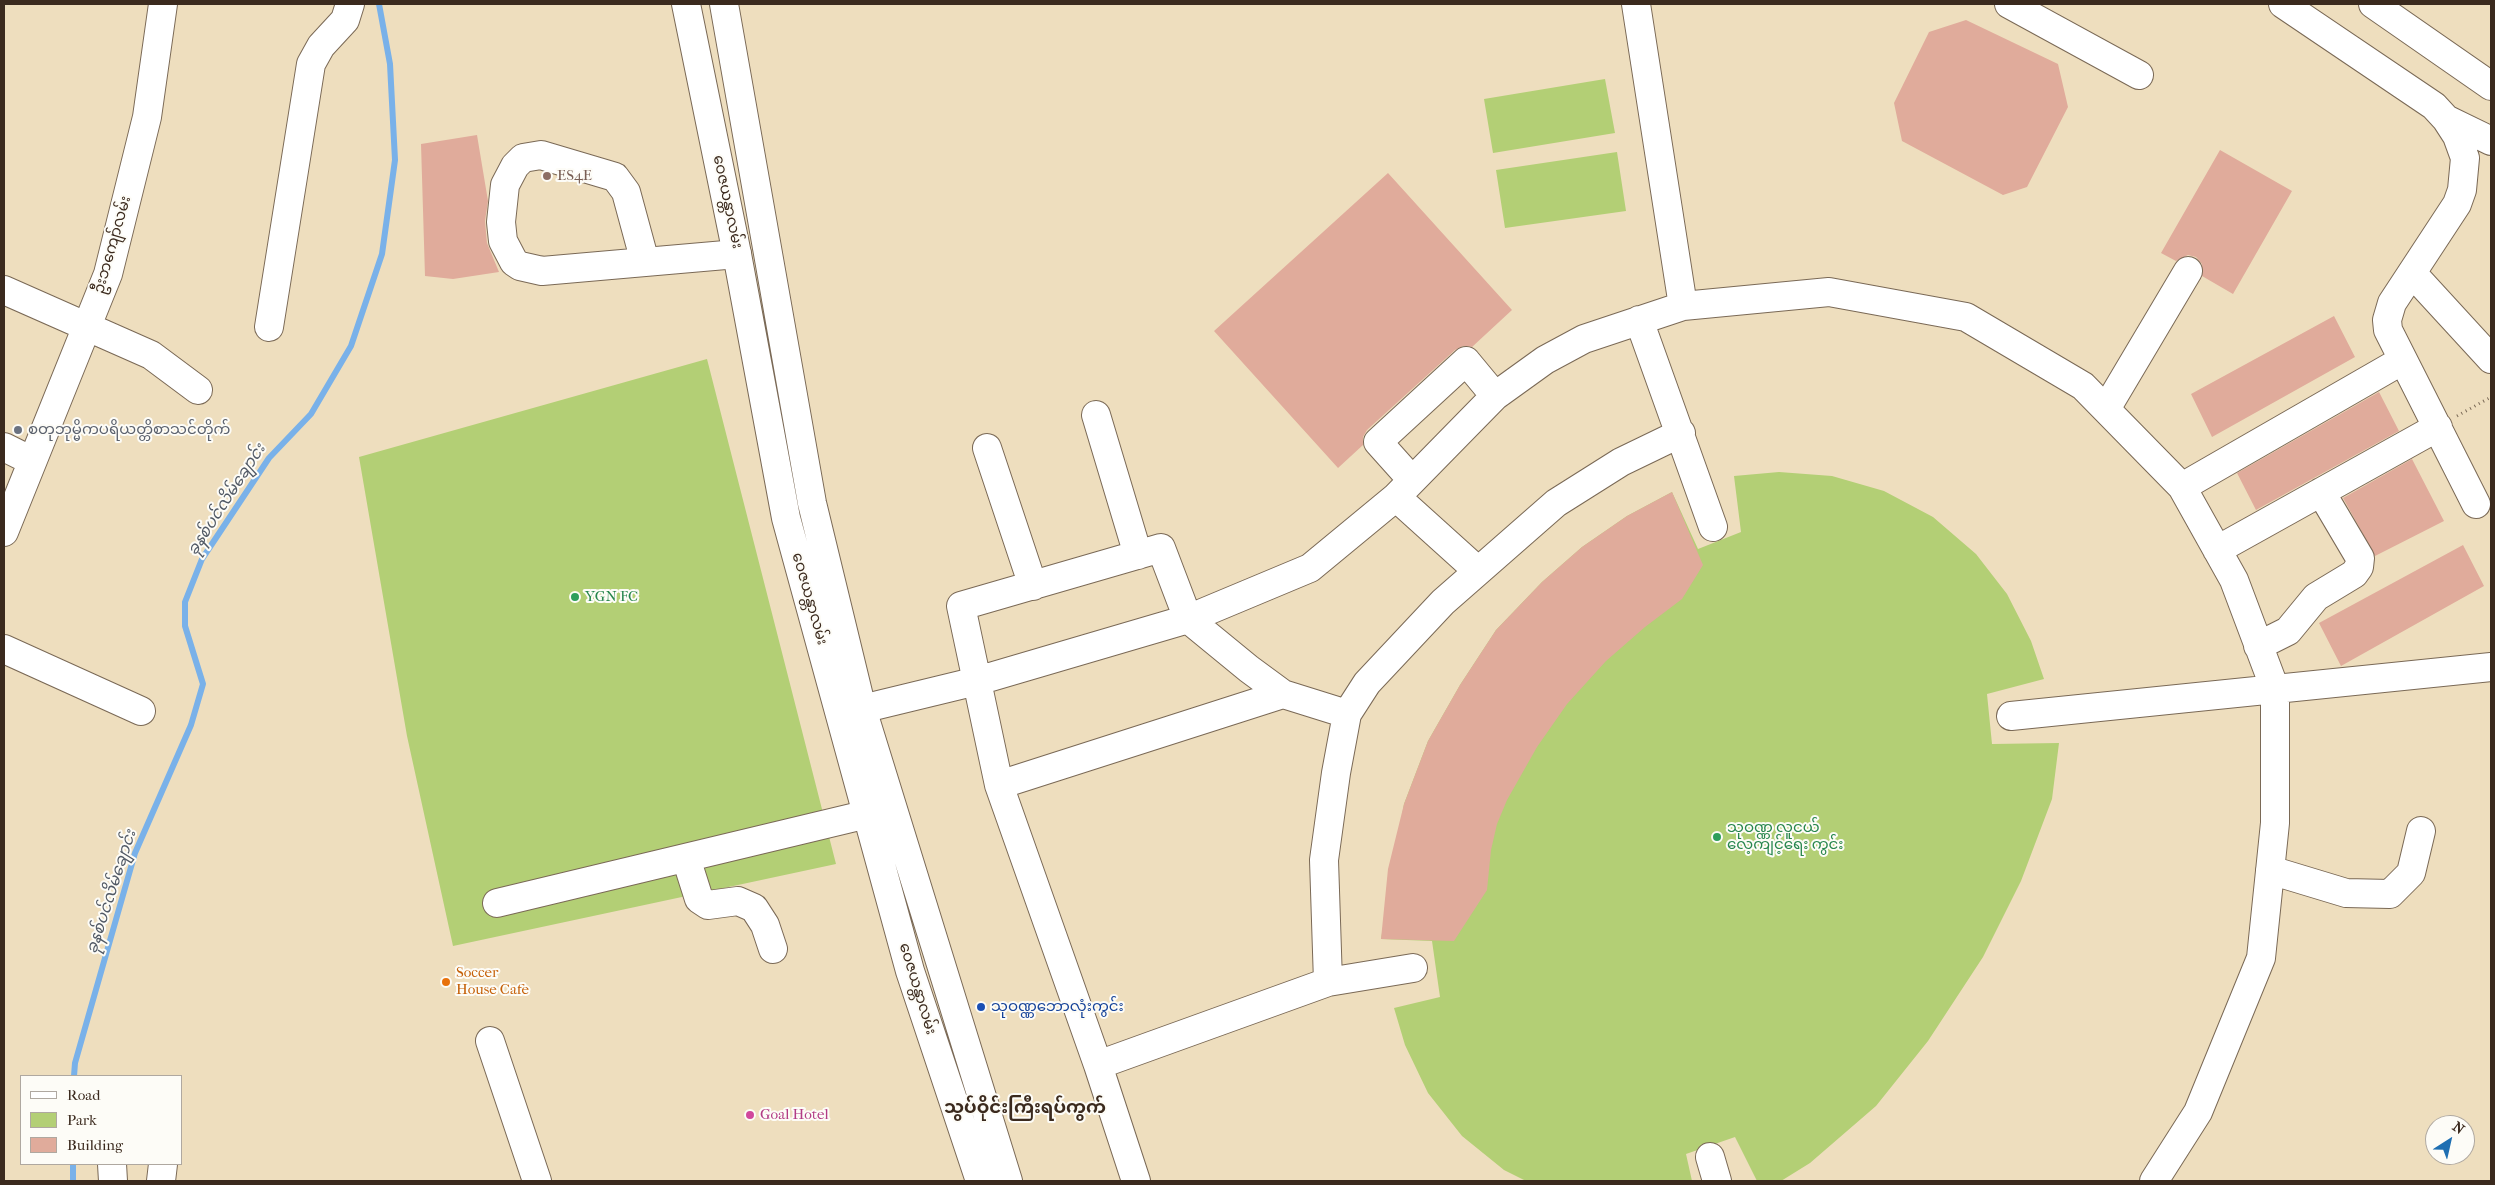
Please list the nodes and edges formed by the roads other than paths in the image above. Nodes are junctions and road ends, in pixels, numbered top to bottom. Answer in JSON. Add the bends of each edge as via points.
{"nodes":[{"id":1,"x":164,"y":4,"type":"edge"},
{"id":2,"x":350,"y":4,"type":"edge"},
{"id":3,"x":686,"y":4,"type":"edge"},
{"id":4,"x":724,"y":4,"type":"edge"},
{"id":5,"x":1636,"y":4,"type":"edge"},
{"id":6,"x":2009,"y":4,"type":"edge"},
{"id":7,"x":2283,"y":4,"type":"edge"},
{"id":8,"x":2373,"y":4,"type":"edge"},
{"id":9,"x":2139,"y":75,"type":"dead end"},
{"id":10,"x":2491,"y":86,"type":"edge"},
{"id":11,"x":2446,"y":119,"type":"junction"},
{"id":12,"x":2491,"y":142,"type":"edge"},
{"id":13,"x":737,"y":254,"type":"junction"},
{"id":14,"x":645,"y":262,"type":"junction"},
{"id":15,"x":2188,"y":270,"type":"dead end"},
{"id":16,"x":2412,"y":273,"type":"junction"},
{"id":17,"x":4,"y":290,"type":"edge"},
{"id":18,"x":1683,"y":306,"type":"junction"},
{"id":19,"x":2448,"y":312,"type":"junction"},
{"id":20,"x":1639,"y":320,"type":"junction"},
{"id":21,"x":86,"y":326,"type":"junction"},
{"id":22,"x":269,"y":327,"type":"dead end"},
{"id":23,"x":2491,"y":331,"type":"edge"},
{"id":24,"x":2491,"y":359,"type":"edge"},
{"id":25,"x":2403,"y":360,"type":"junction"},
{"id":26,"x":198,"y":390,"type":"dead end"},
{"id":27,"x":1495,"y":396,"type":"junction"},
{"id":28,"x":2106,"y":409,"type":"junction"},
{"id":29,"x":1096,"y":415,"type":"dead end"},
{"id":30,"x":2438,"y":427,"type":"junction"},
{"id":31,"x":1681,"y":433,"type":"junction"},
{"id":32,"x":4,"y":447,"type":"edge"},
{"id":33,"x":987,"y":448,"type":"dead end"},
{"id":34,"x":32,"y":461,"type":"junction"},
{"id":35,"x":2182,"y":487,"type":"junction"},
{"id":36,"x":1404,"y":489,"type":"junction"},
{"id":37,"x":2321,"y":492,"type":"junction"},
{"id":38,"x":2476,"y":504,"type":"dead end"},
{"id":39,"x":1712,"y":527,"type":"dead end"},
{"id":40,"x":4,"y":532,"type":"edge"},
{"id":41,"x":2217,"y":550,"type":"junction"},
{"id":42,"x":1138,"y":555,"type":"junction"},
{"id":43,"x":1478,"y":571,"type":"junction"},
{"id":44,"x":1033,"y":586,"type":"junction"},
{"id":45,"x":1188,"y":618,"type":"junction"},
{"id":46,"x":2258,"y":646,"type":"junction"},
{"id":47,"x":4,"y":649,"type":"edge"},
{"id":48,"x":2491,"y":668,"type":"edge"},
{"id":49,"x":977,"y":681,"type":"junction"},
{"id":50,"x":2275,"y":689,"type":"junction"},
{"id":51,"x":1283,"y":694,"type":"junction"},
{"id":52,"x":141,"y":710,"type":"dead end"},
{"id":53,"x":852,"y":711,"type":"junction"},
{"id":54,"x":1348,"y":714,"type":"junction"},
{"id":55,"x":2011,"y":716,"type":"dead end"},
{"id":56,"x":999,"y":785,"type":"junction"},
{"id":57,"x":868,"y":814,"type":"junction"},
{"id":58,"x":2421,"y":831,"type":"dead end"},
{"id":59,"x":686,"y":858,"type":"junction"},
{"id":60,"x":2270,"y":870,"type":"junction"},
{"id":61,"x":497,"y":903,"type":"dead end"},
{"id":62,"x":773,"y":949,"type":"dead end"},
{"id":63,"x":1413,"y":968,"type":"dead end"},
{"id":64,"x":1328,"y":982,"type":"junction"},
{"id":65,"x":490,"y":1041,"type":"dead end"},
{"id":66,"x":1098,"y":1065,"type":"junction"},
{"id":67,"x":112,"y":1165,"type":"edge"},
{"id":68,"x":163,"y":1165,"type":"edge"},
{"id":69,"x":112,"y":1181,"type":"edge"},
{"id":70,"x":162,"y":1181,"type":"edge"},
{"id":71,"x":536,"y":1181,"type":"edge"},
{"id":72,"x":980,"y":1181,"type":"edge"},
{"id":73,"x":1008,"y":1181,"type":"edge"},
{"id":74,"x":1136,"y":1181,"type":"edge"},
{"id":75,"x":2154,"y":1181,"type":"edge"}],
"edges":[{"from":1,"to":21,"type":"street","name":"ဦးဘကျော်လမ်း","via":[[147,117],[108,274]]},
{"from":2,"to":22,"type":"street","via":[[345,20],[321,46],[311,64]]},
{"from":3,"to":13,"type":"street","name":"ဝေဇယန္တာလမ်း"},
{"from":4,"to":53,"type":"street","name":"ဝေဇယန္တာလမ်း"},
{"from":5,"to":18,"type":"street"},
{"from":6,"to":9,"type":"street"},
{"from":7,"to":11,"type":"street","via":[[2434,106]]},
{"from":8,"to":10,"type":"street"},
{"from":11,"to":12,"type":"street"},
{"from":11,"to":16,"type":"street","via":[[2457,136],[2464,158],[2462,190],[2450,218]]},
{"from":13,"to":14,"type":"street"},
{"from":13,"to":53,"type":"street","name":"ဝေဇယန္တာလမ်း","via":[[786,518]]},
{"from":14,"to":14,"type":"street","via":[[542,271],[530,270],[514,262],[503,241],[501,222],[505,185],[515,166],[523,158],[541,155],[615,177],[626,192]]},
{"from":15,"to":28,"type":"street"},
{"from":16,"to":19,"type":"street"},
{"from":16,"to":25,"type":"street","via":[[2392,303],[2387,320],[2388,330]]},
{"from":17,"to":21,"type":"street"},
{"from":18,"to":20,"type":"street"},
{"from":18,"to":28,"type":"street","via":[[1829,292],[1966,316],[2083,386]]},
{"from":19,"to":23,"type":"street"},
{"from":19,"to":24,"type":"street"},
{"from":20,"to":27,"type":"street","via":[[1576,343],[1545,360]]},
{"from":20,"to":31,"type":"street"},
{"from":21,"to":26,"type":"street","via":[[151,355]]},
{"from":21,"to":34,"type":"street","name":"ဦးဘကျော်လမ်း"},
{"from":25,"to":30,"type":"street"},
{"from":25,"to":35,"type":"street"},
{"from":27,"to":36,"type":"street"},
{"from":27,"to":36,"type":"street","via":[[1466,361],[1378,442]]},
{"from":28,"to":35,"type":"street"},
{"from":29,"to":42,"type":"street"},
{"from":30,"to":37,"type":"street"},
{"from":30,"to":38,"type":"street"},
{"from":31,"to":39,"type":"street"},
{"from":31,"to":43,"type":"street","via":[[1620,462],[1556,502]]},
{"from":32,"to":34,"type":"street"},
{"from":33,"to":44,"type":"street"},
{"from":34,"to":40,"type":"street","name":"ဦးဘကျော်လမ်း"},
{"from":35,"to":41,"type":"street"},
{"from":36,"to":43,"type":"street"},
{"from":36,"to":45,"type":"street","via":[[1310,568]]},
{"from":37,"to":41,"type":"street"},
{"from":37,"to":46,"type":"street","via":[[2361,563],[2354,574],[2316,597],[2288,631]]},
{"from":41,"to":46,"type":"street","via":[[2234,580]]},
{"from":42,"to":44,"type":"street"},
{"from":42,"to":45,"type":"street","via":[[1161,548]]},
{"from":43,"to":54,"type":"street","via":[[1443,602],[1367,683]]},
{"from":44,"to":49,"type":"street","via":[[961,606]]},
{"from":45,"to":49,"type":"street"},
{"from":45,"to":51,"type":"street"},
{"from":46,"to":50,"type":"street"},
{"from":47,"to":52,"type":"street"},
{"from":48,"to":50,"type":"street"},
{"from":49,"to":53,"type":"street"},
{"from":49,"to":56,"type":"street"},
{"from":50,"to":55,"type":"street"},
{"from":50,"to":60,"type":"street","via":[[2275,823]]},
{"from":51,"to":54,"type":"street"},
{"from":51,"to":56,"type":"street"},
{"from":53,"to":57,"type":"street","name":"ဝေဇယန္တာလမ်း"},
{"from":53,"to":73,"type":"street","name":"ဝေဇယန္တာလမ်း"},
{"from":54,"to":64,"type":"street","via":[[1324,860]]},
{"from":56,"to":66,"type":"street"},
{"from":57,"to":59,"type":"street"},
{"from":57,"to":72,"type":"street","name":"ဝေဇယန္တာလမ်း","via":[[910,972]]},
{"from":58,"to":60,"type":"street","via":[[2411,873],[2390,894],[2346,894]]},
{"from":59,"to":61,"type":"street"},
{"from":59,"to":62,"type":"street","via":[[699,899],[708,905],[738,901],[754,908],[765,925]]},
{"from":60,"to":75,"type":"street","via":[[2261,958],[2198,1112]]},
{"from":63,"to":64,"type":"street"},
{"from":64,"to":66,"type":"street"},
{"from":65,"to":71,"type":"street"},
{"from":66,"to":74,"type":"street"},
{"from":67,"to":69,"type":"street"},
{"from":68,"to":70,"type":"street"}]}
